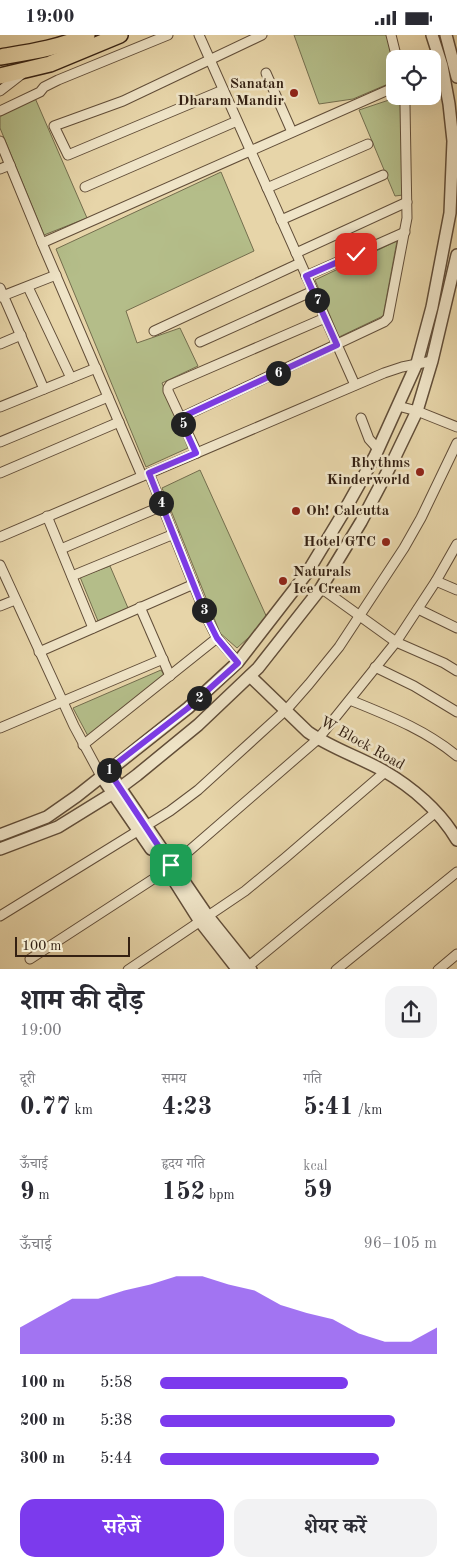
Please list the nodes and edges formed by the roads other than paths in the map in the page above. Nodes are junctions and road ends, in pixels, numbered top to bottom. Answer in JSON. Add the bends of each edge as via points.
{"nodes":[{"id":1,"x":87,"y":35,"type":"edge"},
{"id":2,"x":120,"y":35,"type":"edge"},
{"id":3,"x":168,"y":35,"type":"edge"},
{"id":4,"x":199,"y":35,"type":"edge"},
{"id":5,"x":262,"y":35,"type":"edge"},
{"id":6,"x":391,"y":35,"type":"edge"},
{"id":7,"x":432,"y":35,"type":"edge"},
{"id":8,"x":446,"y":35,"type":"edge"},
{"id":9,"x":395,"y":50,"type":"edge"},
{"id":10,"x":434,"y":50,"type":"edge"},
{"id":11,"x":0,"y":57,"type":"edge"},
{"id":12,"x":210,"y":60,"type":"junction"},
{"id":13,"x":26,"y":70,"type":"junction"},
{"id":14,"x":266,"y":73,"type":"dead end"},
{"id":15,"x":0,"y":76,"type":"edge"},
{"id":16,"x":457,"y":77,"type":"edge"},
{"id":17,"x":441,"y":80,"type":"edge"},
{"id":18,"x":223,"y":90,"type":"junction"},
{"id":19,"x":0,"y":91,"type":"edge"},
{"id":20,"x":386,"y":91,"type":"edge"},
{"id":21,"x":405,"y":105,"type":"dead end"},
{"id":22,"x":0,"y":111,"type":"edge"},
{"id":23,"x":237,"y":121,"type":"junction"},
{"id":24,"x":292,"y":132,"type":"junction"},
{"id":25,"x":0,"y":141,"type":"edge"},
{"id":26,"x":368,"y":145,"type":"dead end"},
{"id":27,"x":250,"y":150,"type":"junction"},
{"id":28,"x":10,"y":165,"type":"junction"},
{"id":29,"x":0,"y":169,"type":"edge"},
{"id":30,"x":383,"y":175,"type":"dead end"},
{"id":31,"x":85,"y":187,"type":"dead end"},
{"id":32,"x":267,"y":188,"type":"junction"},
{"id":33,"x":407,"y":202,"type":"junction"},
{"id":34,"x":281,"y":220,"type":"junction"},
{"id":35,"x":405,"y":232,"type":"junction"},
{"id":36,"x":42,"y":243,"type":"junction"},
{"id":37,"x":296,"y":253,"type":"junction"},
{"id":38,"x":457,"y":255,"type":"edge"},
{"id":39,"x":300,"y":263,"type":"junction"},
{"id":40,"x":56,"y":275,"type":"junction"},
{"id":41,"x":306,"y":276,"type":"junction"},
{"id":42,"x":28,"y":287,"type":"junction"},
{"id":43,"x":313,"y":291,"type":"junction"},
{"id":44,"x":1,"y":294,"type":"edge"},
{"id":45,"x":325,"y":318,"type":"junction"},
{"id":46,"x":154,"y":331,"type":"dead end"},
{"id":47,"x":20,"y":335,"type":"junction"},
{"id":48,"x":200,"y":342,"type":"dead end"},
{"id":49,"x":0,"y":344,"type":"edge"},
{"id":50,"x":337,"y":345,"type":"junction"},
{"id":51,"x":432,"y":361,"type":"junction"},
{"id":52,"x":417,"y":363,"type":"junction"},
{"id":53,"x":96,"y":368,"type":"junction"},
{"id":54,"x":71,"y":378,"type":"junction"},
{"id":55,"x":355,"y":385,"type":"junction"},
{"id":56,"x":44,"y":389,"type":"junction"},
{"id":57,"x":108,"y":397,"type":"junction"},
{"id":58,"x":398,"y":406,"type":"junction"},
{"id":59,"x":0,"y":407,"type":"edge"},
{"id":60,"x":416,"y":411,"type":"junction"},
{"id":61,"x":180,"y":418,"type":"junction"},
{"id":62,"x":361,"y":418,"type":"dead end"},
{"id":63,"x":119,"y":422,"type":"junction"},
{"id":64,"x":457,"y":427,"type":"edge"},
{"id":65,"x":0,"y":442,"type":"edge"},
{"id":66,"x":457,"y":443,"type":"edge"},
{"id":67,"x":378,"y":449,"type":"junction"},
{"id":68,"x":196,"y":453,"type":"junction"},
{"id":69,"x":0,"y":473,"type":"edge"},
{"id":70,"x":146,"y":475,"type":"junction"},
{"id":71,"x":162,"y":505,"type":"junction"},
{"id":72,"x":47,"y":516,"type":"junction"},
{"id":73,"x":174,"y":534,"type":"junction"},
{"id":74,"x":0,"y":537,"type":"edge"},
{"id":75,"x":456,"y":547,"type":"edge"},
{"id":76,"x":61,"y":549,"type":"junction"},
{"id":77,"x":0,"y":565,"type":"edge"},
{"id":78,"x":72,"y":575,"type":"junction"},
{"id":79,"x":436,"y":581,"type":"junction"},
{"id":80,"x":194,"y":584,"type":"junction"},
{"id":81,"x":321,"y":587,"type":"junction"},
{"id":82,"x":457,"y":590,"type":"edge"},
{"id":83,"x":15,"y":600,"type":"junction"},
{"id":84,"x":0,"y":606,"type":"edge"},
{"id":85,"x":140,"y":607,"type":"junction"},
{"id":86,"x":418,"y":609,"type":"junction"},
{"id":87,"x":360,"y":615,"type":"junction"},
{"id":88,"x":93,"y":628,"type":"junction"},
{"id":89,"x":457,"y":628,"type":"edge"},
{"id":90,"x":217,"y":638,"type":"junction"},
{"id":91,"x":396,"y":642,"type":"junction"},
{"id":92,"x":39,"y":652,"type":"junction"},
{"id":93,"x":163,"y":659,"type":"junction"},
{"id":94,"x":238,"y":663,"type":"junction"},
{"id":95,"x":375,"y":667,"type":"junction"},
{"id":96,"x":457,"y":671,"type":"edge"},
{"id":97,"x":170,"y":675,"type":"junction"},
{"id":98,"x":250,"y":676,"type":"junction"},
{"id":99,"x":350,"y":700,"type":"junction"},
{"id":100,"x":63,"y":702,"type":"junction"},
{"id":101,"x":286,"y":709,"type":"junction"},
{"id":102,"x":457,"y":712,"type":"edge"},
{"id":103,"x":0,"y":728,"type":"edge"},
{"id":104,"x":318,"y":739,"type":"junction"},
{"id":105,"x":83,"y":745,"type":"junction"},
{"id":106,"x":457,"y":756,"type":"edge"},
{"id":107,"x":385,"y":771,"type":"junction"},
{"id":108,"x":105,"y":773,"type":"junction"},
{"id":109,"x":117,"y":790,"type":"junction"},
{"id":110,"x":436,"y":812,"type":"junction"},
{"id":111,"x":142,"y":828,"type":"junction"},
{"id":112,"x":0,"y":835,"type":"edge"},
{"id":113,"x":457,"y":840,"type":"edge"},
{"id":114,"x":0,"y":849,"type":"edge"},
{"id":115,"x":169,"y":867,"type":"junction"},
{"id":116,"x":457,"y":872,"type":"edge"},
{"id":117,"x":0,"y":916,"type":"edge"},
{"id":118,"x":203,"y":918,"type":"junction"},
{"id":119,"x":457,"y":954,"type":"edge"},
{"id":120,"x":30,"y":959,"type":"dead end"},
{"id":121,"x":128,"y":969,"type":"edge"},
{"id":122,"x":245,"y":969,"type":"edge"},
{"id":123,"x":336,"y":969,"type":"edge"},
{"id":124,"x":438,"y":969,"type":"edge"}],
"edges":[{"from":1,"to":11,"type":"main road","via":[[68,43]]},
{"from":2,"to":13,"type":"main road"},
{"from":3,"to":22,"type":"street","via":[[58,80]]},
{"from":4,"to":12,"type":"street"},
{"from":5,"to":12,"type":"street"},
{"from":6,"to":9,"type":"street"},
{"from":7,"to":10,"type":"street"},
{"from":8,"to":16,"type":"street"},
{"from":12,"to":18,"type":"street"},
{"from":12,"to":18,"type":"street","via":[[123,101],[54,126],[68,155]]},
{"from":13,"to":15,"type":"main road"},
{"from":13,"to":19,"type":"street"},
{"from":14,"to":24,"type":"street"},
{"from":17,"to":52,"type":"street","via":[[449,104],[453,141],[450,213],[432,307]]},
{"from":18,"to":23,"type":"street"},
{"from":20,"to":24,"type":"street"},
{"from":21,"to":33,"type":"street"},
{"from":23,"to":27,"type":"street"},
{"from":23,"to":31,"type":"street"},
{"from":24,"to":27,"type":"street"},
{"from":25,"to":28,"type":"street"},
{"from":26,"to":32,"type":"street"},
{"from":27,"to":32,"type":"street"},
{"from":27,"to":36,"type":"street"},
{"from":28,"to":29,"type":"street"},
{"from":28,"to":36,"type":"street"},
{"from":30,"to":34,"type":"street"},
{"from":32,"to":34,"type":"street"},
{"from":33,"to":35,"type":"street"},
{"from":33,"to":37,"type":"street"},
{"from":34,"to":37,"type":"street"},
{"from":35,"to":41,"type":"street"},
{"from":35,"to":50,"type":"street","via":[[388,318]]},
{"from":36,"to":40,"type":"street"},
{"from":37,"to":39,"type":"street"},
{"from":38,"to":51,"type":"street"},
{"from":39,"to":41,"type":"street"},
{"from":39,"to":46,"type":"street"},
{"from":40,"to":42,"type":"street"},
{"from":40,"to":53,"type":"street"},
{"from":41,"to":43,"type":"street"},
{"from":42,"to":44,"type":"street"},
{"from":42,"to":54,"type":"street"},
{"from":43,"to":45,"type":"street"},
{"from":43,"to":48,"type":"street"},
{"from":44,"to":47,"type":"street"},
{"from":45,"to":50,"type":"street"},
{"from":45,"to":61,"type":"street","via":[[170,385],[168,391]]},
{"from":47,"to":49,"type":"street"},
{"from":47,"to":56,"type":"street"},
{"from":50,"to":55,"type":"street"},
{"from":50,"to":61,"type":"street"},
{"from":51,"to":52,"type":"street"},
{"from":51,"to":60,"type":"street"},
{"from":52,"to":55,"type":"street"},
{"from":52,"to":58,"type":"street"},
{"from":53,"to":54,"type":"street"},
{"from":53,"to":57,"type":"street"},
{"from":54,"to":56,"type":"street"},
{"from":55,"to":68,"type":"street"},
{"from":56,"to":59,"type":"street"},
{"from":57,"to":63,"type":"street"},
{"from":57,"to":65,"type":"street"},
{"from":58,"to":60,"type":"street"},
{"from":58,"to":67,"type":"street"},
{"from":60,"to":64,"type":"street"},
{"from":60,"to":81,"type":"street","via":[[361,522]]},
{"from":61,"to":68,"type":"street"},
{"from":62,"to":67,"type":"street","via":[[369,439]]},
{"from":63,"to":69,"type":"street"},
{"from":63,"to":70,"type":"street"},
{"from":66,"to":87,"type":"street","via":[[421,518]]},
{"from":67,"to":94,"type":"street","via":[[307,573]]},
{"from":68,"to":70,"type":"street"},
{"from":70,"to":71,"type":"street"},
{"from":70,"to":72,"type":"street"},
{"from":71,"to":73,"type":"street"},
{"from":71,"to":76,"type":"street"},
{"from":72,"to":74,"type":"street"},
{"from":72,"to":76,"type":"street"},
{"from":73,"to":78,"type":"street"},
{"from":73,"to":80,"type":"street"},
{"from":75,"to":79,"type":"street"},
{"from":76,"to":78,"type":"street"},
{"from":77,"to":83,"type":"street"},
{"from":78,"to":88,"type":"street"},
{"from":79,"to":82,"type":"street"},
{"from":79,"to":86,"type":"street"},
{"from":80,"to":85,"type":"street"},
{"from":80,"to":90,"type":"street"},
{"from":81,"to":87,"type":"street"},
{"from":81,"to":98,"type":"street"},
{"from":83,"to":84,"type":"street"},
{"from":83,"to":92,"type":"street"},
{"from":85,"to":88,"type":"street"},
{"from":85,"to":93,"type":"street"},
{"from":86,"to":89,"type":"street"},
{"from":86,"to":91,"type":"street"},
{"from":87,"to":91,"type":"street"},
{"from":87,"to":101,"type":"street","via":[[339,647]]},
{"from":88,"to":92,"type":"street"},
{"from":90,"to":94,"type":"street"},
{"from":90,"to":97,"type":"street"},
{"from":91,"to":95,"type":"street"},
{"from":91,"to":96,"type":"street"},
{"from":92,"to":100,"type":"street"},
{"from":93,"to":97,"type":"street"},
{"from":93,"to":100,"type":"street"},
{"from":94,"to":108,"type":"street","via":[[188,708]]},
{"from":95,"to":99,"type":"street"},
{"from":95,"to":102,"type":"street"},
{"from":97,"to":105,"type":"street"},
{"from":98,"to":101,"type":"street","name":"W Block Road"},
{"from":98,"to":109,"type":"street","via":[[198,725]]},
{"from":99,"to":104,"type":"street"},
{"from":99,"to":106,"type":"street","via":[[408,723]]},
{"from":100,"to":103,"type":"street"},
{"from":100,"to":105,"type":"street"},
{"from":101,"to":104,"type":"street","name":"W Block Road"},
{"from":101,"to":111,"type":"street","via":[[198,790]]},
{"from":104,"to":107,"type":"street","name":"W Block Road"},
{"from":104,"to":115,"type":"street"},
{"from":105,"to":108,"type":"street"},
{"from":107,"to":110,"type":"street","name":"W Block Road"},
{"from":107,"to":118,"type":"street","via":[[245,891]]},
{"from":108,"to":109,"type":"street"},
{"from":108,"to":112,"type":"street","via":[[47,817]]},
{"from":109,"to":111,"type":"street"},
{"from":109,"to":114,"type":"street","via":[[58,827]]},
{"from":110,"to":113,"type":"street","name":"W Block Road"},
{"from":110,"to":122,"type":"street"},
{"from":111,"to":115,"type":"street"},
{"from":111,"to":117,"type":"street"},
{"from":115,"to":118,"type":"street"},
{"from":115,"to":120,"type":"street"},
{"from":116,"to":123,"type":"street"},
{"from":118,"to":121,"type":"street"},
{"from":118,"to":122,"type":"street"},
{"from":119,"to":124,"type":"street"}]}
